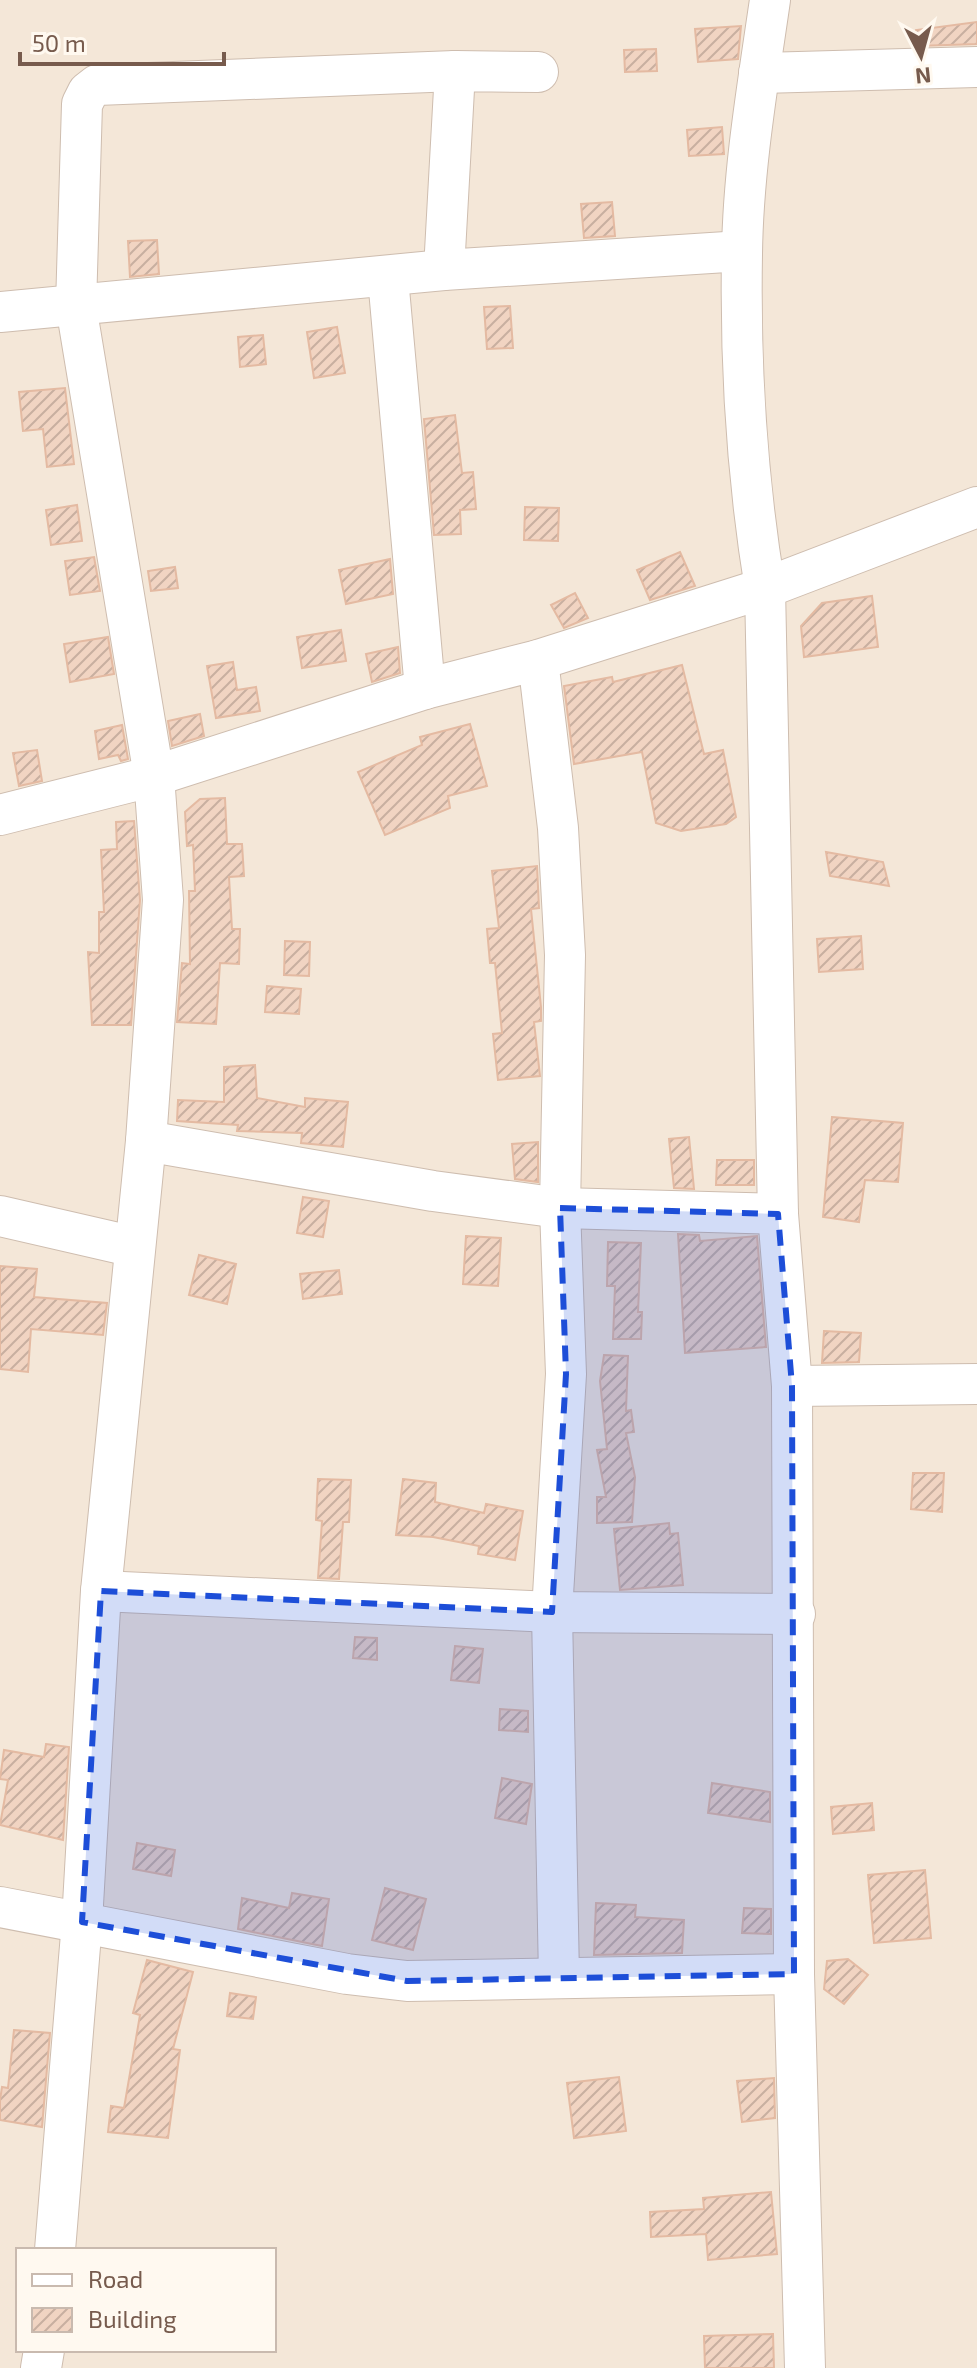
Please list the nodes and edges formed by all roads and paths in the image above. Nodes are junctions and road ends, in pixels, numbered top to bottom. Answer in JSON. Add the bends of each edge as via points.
{"nodes":[{"id":1,"x":770,"y":0,"type":"edge"},
{"id":2,"x":977,"y":67,"type":"edge"},
{"id":3,"x":455,"y":71,"type":"junction"},
{"id":4,"x":538,"y":72,"type":"dead end"},
{"id":5,"x":759,"y":73,"type":"junction"},
{"id":6,"x":742,"y":251,"type":"junction"},
{"id":7,"x":444,"y":270,"type":"junction"},
{"id":8,"x":388,"y":278,"type":"junction"},
{"id":9,"x":76,"y":306,"type":"junction"},
{"id":10,"x":0,"y":312,"type":"edge"},
{"id":11,"x":977,"y":507,"type":"edge"},
{"id":12,"x":765,"y":588,"type":"junction"},
{"id":13,"x":538,"y":660,"type":"junction"},
{"id":14,"x":425,"y":689,"type":"junction"},
{"id":15,"x":154,"y":776,"type":"junction"},
{"id":16,"x":0,"y":815,"type":"edge"},
{"id":17,"x":146,"y":1141,"type":"junction"},
{"id":18,"x":560,"y":1208,"type":"junction"},
{"id":19,"x":778,"y":1214,"type":"junction"},
{"id":20,"x":0,"y":1216,"type":"edge"},
{"id":21,"x":135,"y":1247,"type":"junction"},
{"id":22,"x":977,"y":1384,"type":"edge"},
{"id":23,"x":792,"y":1386,"type":"junction"},
{"id":24,"x":101,"y":1591,"type":"junction"},
{"id":25,"x":552,"y":1612,"type":"junction"},
{"id":26,"x":795,"y":1614,"type":"junction"},
{"id":27,"x":0,"y":1907,"type":"edge"},
{"id":28,"x":82,"y":1922,"type":"junction"},
{"id":29,"x":794,"y":1974,"type":"junction"},
{"id":30,"x":559,"y":1978,"type":"junction"},
{"id":31,"x":55,"y":2248,"type":"edge"},
{"id":32,"x":805,"y":2368,"type":"edge"}],
"edges":[{"from":1,"to":5,"type":"street"},
{"from":2,"to":5,"type":"street"},
{"from":3,"to":4,"type":"street"},
{"from":3,"to":7,"type":"street"},
{"from":3,"to":9,"type":"street","via":[[97,85],[82,104]]},
{"from":5,"to":6,"type":"street"},
{"from":6,"to":7,"type":"street"},
{"from":6,"to":12,"type":"street","via":[[750,497]]},
{"from":7,"to":8,"type":"street"},
{"from":8,"to":9,"type":"street"},
{"from":8,"to":14,"type":"street"},
{"from":9,"to":10,"type":"street"},
{"from":9,"to":15,"type":"street"},
{"from":11,"to":12,"type":"street"},
{"from":12,"to":13,"type":"street"},
{"from":12,"to":19,"type":"street"},
{"from":13,"to":14,"type":"street"},
{"from":13,"to":18,"type":"street","via":[[558,828],[565,955]]},
{"from":14,"to":15,"type":"street"},
{"from":15,"to":16,"type":"street"},
{"from":15,"to":17,"type":"street","via":[[163,900]]},
{"from":17,"to":18,"type":"street"},
{"from":17,"to":21,"type":"street"},
{"from":18,"to":19,"type":"street"},
{"from":18,"to":25,"type":"street","via":[[566,1374]]},
{"from":19,"to":23,"type":"street"},
{"from":20,"to":21,"type":"street"},
{"from":21,"to":24,"type":"street"},
{"from":22,"to":23,"type":"street"},
{"from":23,"to":26,"type":"street"},
{"from":24,"to":25,"type":"street"},
{"from":24,"to":28,"type":"street"},
{"from":25,"to":26,"type":"street"},
{"from":25,"to":30,"type":"street"},
{"from":26,"to":29,"type":"street"},
{"from":27,"to":28,"type":"street"},
{"from":28,"to":30,"type":"street","via":[[347,1974],[407,1981]]},
{"from":28,"to":31,"type":"street"},
{"from":29,"to":30,"type":"street"},
{"from":29,"to":32,"type":"street"}]}
